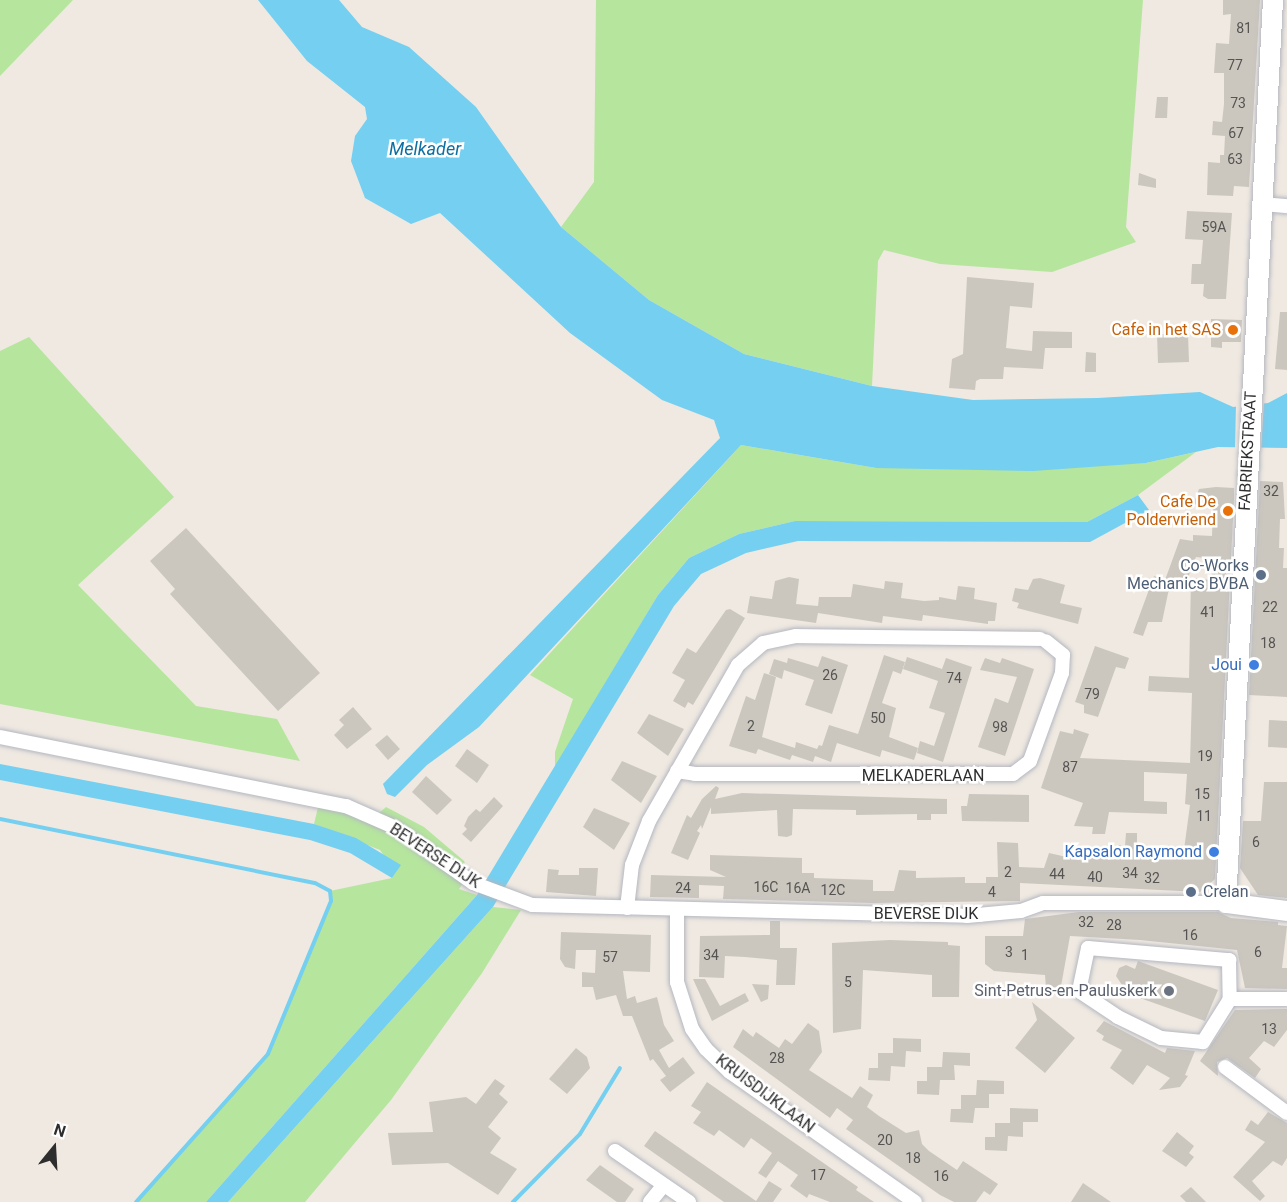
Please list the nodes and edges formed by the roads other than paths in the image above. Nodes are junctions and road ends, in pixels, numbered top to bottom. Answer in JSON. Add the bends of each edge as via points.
{"nodes":[{"id":1,"x":1273,"y":0,"type":"edge"},
{"id":2,"x":1262,"y":204,"type":"junction"},
{"id":3,"x":1287,"y":206,"type":"edge"},
{"id":4,"x":0,"y":738,"type":"edge"},
{"id":5,"x":677,"y":771,"type":"junction"},
{"id":6,"x":1226,"y":903,"type":"junction"},
{"id":7,"x":627,"y":908,"type":"junction"},
{"id":8,"x":677,"y":910,"type":"junction"},
{"id":9,"x":1287,"y":911,"type":"edge"},
{"id":10,"x":1230,"y":999,"type":"junction"},
{"id":11,"x":1287,"y":999,"type":"edge"},
{"id":12,"x":1225,"y":1067,"type":"dead end"},
{"id":13,"x":1287,"y":1113,"type":"edge"},
{"id":14,"x":615,"y":1150,"type":"dead end"},
{"id":15,"x":664,"y":1185,"type":"junction"},
{"id":16,"x":650,"y":1202,"type":"edge"},
{"id":17,"x":688,"y":1202,"type":"edge"},
{"id":18,"x":915,"y":1202,"type":"edge"}],
"edges":[{"from":1,"to":2,"type":"main road","name":"FABRIEKSTRAAT"},
{"from":2,"to":3,"type":"street"},
{"from":2,"to":6,"type":"main road","name":"FABRIEKSTRAAT"},
{"from":4,"to":7,"type":"street","name":"BEVERSE DIJK","via":[[346,806],[394,827],[473,883],[507,898],[556,907]]},
{"from":5,"to":5,"type":"street","name":"MELKADERLAAN","via":[[738,665],[763,643],[796,636],[1043,640],[1063,655],[1062,673],[1030,761],[1013,774]]},
{"from":5,"to":7,"type":"street","name":"MELKADERLAAN","via":[[638,843]]},
{"from":6,"to":8,"type":"street","name":"BEVERSE DIJK","via":[[1042,903],[1021,911],[967,916]]},
{"from":6,"to":9,"type":"main road"},
{"from":7,"to":8,"type":"street","name":"BEVERSE DIJK"},
{"from":8,"to":18,"type":"street","name":"KRUISDIJKLAAN","via":[[677,982],[692,1029],[706,1049],[730,1072]]},
{"from":10,"to":10,"type":"street","via":[[1229,960],[1089,948],[1078,987],[1081,994],[1118,1017],[1161,1038],[1203,1042]]},
{"from":10,"to":11,"type":"street"},
{"from":12,"to":13,"type":"street"},
{"from":14,"to":15,"type":"street"},
{"from":15,"to":16,"type":"street"},
{"from":15,"to":17,"type":"street"}]}
